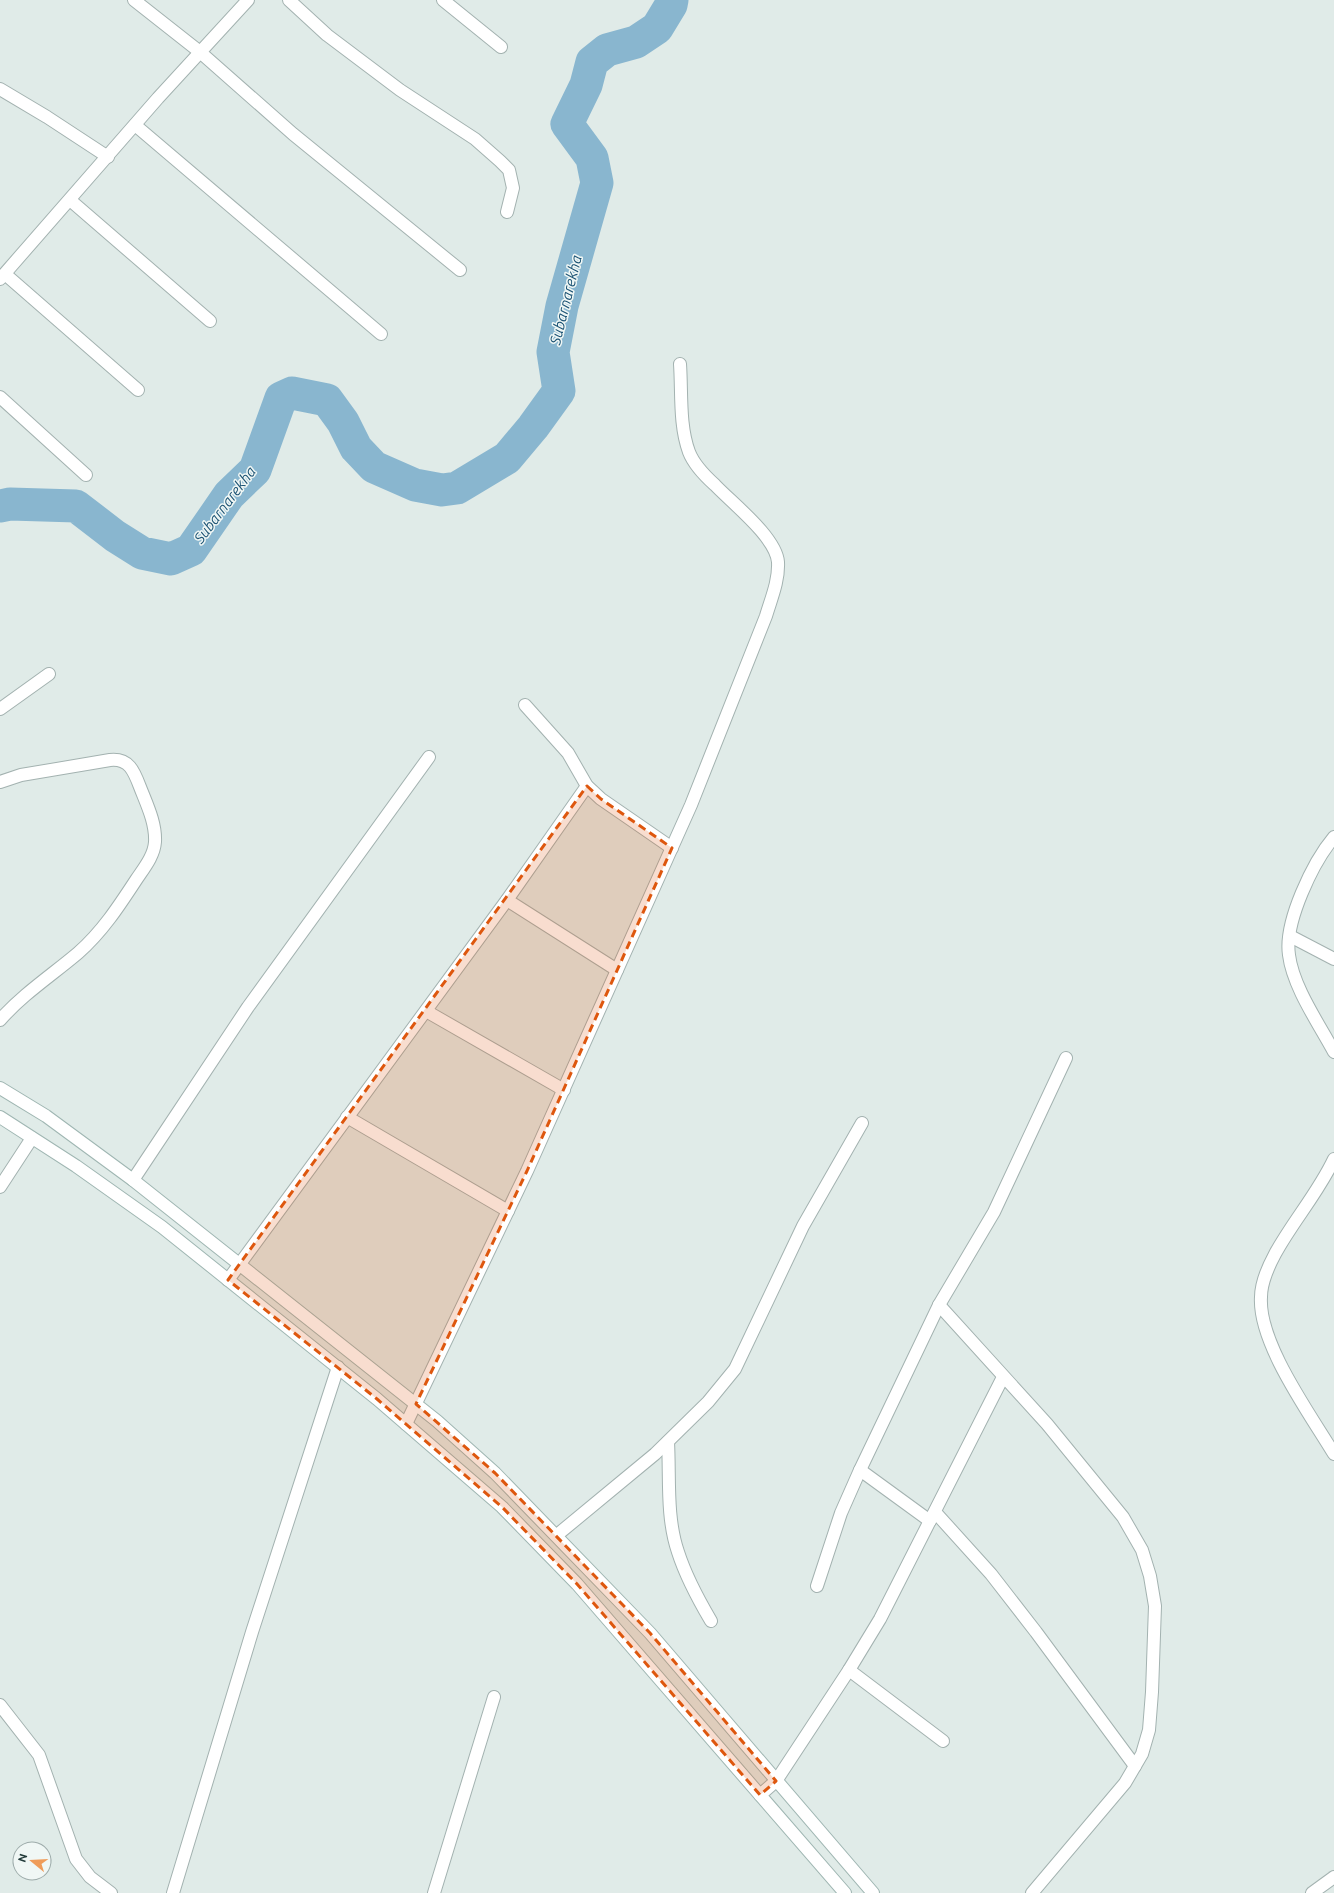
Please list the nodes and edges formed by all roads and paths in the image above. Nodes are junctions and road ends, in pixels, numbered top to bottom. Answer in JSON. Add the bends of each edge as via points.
{"nodes":[{"id":1,"x":134,"y":0,"type":"edge"},
{"id":2,"x":248,"y":0,"type":"edge"},
{"id":3,"x":289,"y":0,"type":"edge"},
{"id":4,"x":443,"y":0,"type":"edge"},
{"id":5,"x":501,"y":47,"type":"dead end"},
{"id":6,"x":200,"y":52,"type":"junction"},
{"id":7,"x":0,"y":89,"type":"edge"},
{"id":8,"x":135,"y":125,"type":"junction"},
{"id":9,"x":108,"y":157,"type":"junction"},
{"id":10,"x":70,"y":200,"type":"junction"},
{"id":11,"x":507,"y":212,"type":"dead end"},
{"id":12,"x":460,"y":270,"type":"dead end"},
{"id":13,"x":2,"y":277,"type":"edge"},
{"id":14,"x":210,"y":321,"type":"dead end"},
{"id":15,"x":381,"y":334,"type":"dead end"},
{"id":16,"x":680,"y":364,"type":"dead end"},
{"id":17,"x":138,"y":390,"type":"dead end"},
{"id":18,"x":0,"y":397,"type":"edge"},
{"id":19,"x":86,"y":475,"type":"dead end"},
{"id":20,"x":48,"y":674,"type":"dead end"},
{"id":21,"x":525,"y":705,"type":"dead end"},
{"id":22,"x":0,"y":709,"type":"edge"},
{"id":23,"x":429,"y":757,"type":"dead end"},
{"id":24,"x":0,"y":782,"type":"edge"},
{"id":25,"x":587,"y":786,"type":"junction"},
{"id":26,"x":1334,"y":837,"type":"edge"},
{"id":27,"x":672,"y":848,"type":"junction"},
{"id":28,"x":507,"y":900,"type":"junction"},
{"id":29,"x":1290,"y":936,"type":"junction"},
{"id":30,"x":1334,"y":959,"type":"edge"},
{"id":31,"x":618,"y":970,"type":"junction"},
{"id":32,"x":426,"y":1011,"type":"junction"},
{"id":33,"x":0,"y":1020,"type":"edge"},
{"id":34,"x":1334,"y":1052,"type":"edge"},
{"id":35,"x":1066,"y":1058,"type":"dead end"},
{"id":36,"x":0,"y":1088,"type":"edge"},
{"id":37,"x":564,"y":1090,"type":"junction"},
{"id":38,"x":0,"y":1117,"type":"edge"},
{"id":39,"x":347,"y":1117,"type":"junction"},
{"id":40,"x":862,"y":1123,"type":"dead end"},
{"id":41,"x":32,"y":1138,"type":"junction"},
{"id":42,"x":1334,"y":1159,"type":"edge"},
{"id":43,"x":133,"y":1180,"type":"junction"},
{"id":44,"x":0,"y":1186,"type":"edge"},
{"id":45,"x":508,"y":1211,"type":"junction"},
{"id":46,"x":240,"y":1264,"type":"junction"},
{"id":47,"x":228,"y":1280,"type":"junction"},
{"id":48,"x":939,"y":1305,"type":"junction"},
{"id":49,"x":338,"y":1367,"type":"junction"},
{"id":50,"x":1003,"y":1377,"type":"junction"},
{"id":51,"x":416,"y":1404,"type":"junction"},
{"id":52,"x":406,"y":1424,"type":"junction"},
{"id":53,"x":668,"y":1442,"type":"junction"},
{"id":54,"x":1334,"y":1454,"type":"edge"},
{"id":55,"x":860,"y":1470,"type":"junction"},
{"id":56,"x":932,"y":1517,"type":"junction"},
{"id":57,"x":557,"y":1535,"type":"junction"},
{"id":58,"x":817,"y":1586,"type":"dead end"},
{"id":59,"x":711,"y":1622,"type":"dead end"},
{"id":60,"x":849,"y":1670,"type":"junction"},
{"id":61,"x":494,"y":1697,"type":"dead end"},
{"id":62,"x":0,"y":1705,"type":"edge"},
{"id":63,"x":942,"y":1740,"type":"dead end"},
{"id":64,"x":1135,"y":1766,"type":"junction"},
{"id":65,"x":776,"y":1781,"type":"junction"},
{"id":66,"x":760,"y":1795,"type":"junction"},
{"id":67,"x":1334,"y":1877,"type":"edge"},
{"id":68,"x":111,"y":1893,"type":"edge"},
{"id":69,"x":173,"y":1893,"type":"edge"},
{"id":70,"x":434,"y":1893,"type":"edge"},
{"id":71,"x":845,"y":1893,"type":"edge"},
{"id":72,"x":873,"y":1893,"type":"edge"},
{"id":73,"x":1032,"y":1893,"type":"edge"},
{"id":74,"x":1312,"y":1893,"type":"edge"}],
"edges":[{"from":1,"to":6,"type":"street"},
{"from":2,"to":6,"type":"street"},
{"from":3,"to":11,"type":"street","via":[[327,35],[400,90],[475,139],[500,161],[509,170],[513,188]]},
{"from":4,"to":5,"type":"street"},
{"from":6,"to":8,"type":"street"},
{"from":6,"to":12,"type":"street","via":[[293,134]]},
{"from":7,"to":9,"type":"street"},
{"from":8,"to":9,"type":"street"},
{"from":8,"to":15,"type":"street"},
{"from":9,"to":10,"type":"street"},
{"from":10,"to":13,"type":"street"},
{"from":10,"to":14,"type":"street"},
{"from":13,"to":17,"type":"street"},
{"from":16,"to":27,"type":"street","via":[[684,431],[689,452],[696,466],[771,544],[778,561],[776,585],[766,616]]},
{"from":18,"to":19,"type":"street"},
{"from":20,"to":22,"type":"street"},
{"from":21,"to":25,"type":"street","via":[[568,753]]},
{"from":23,"to":43,"type":"street","via":[[248,1007]]},
{"from":24,"to":33,"type":"street","via":[[21,775],[110,760],[124,761],[131,766],[147,805],[154,828],[155,844],[150,858],[117,910],[99,932]]},
{"from":25,"to":27,"type":"street","via":[[601,799]]},
{"from":25,"to":28,"type":"street"},
{"from":26,"to":29,"type":"street","via":[[1312,869],[1301,895]]},
{"from":27,"to":31,"type":"street"},
{"from":28,"to":31,"type":"street"},
{"from":28,"to":32,"type":"street"},
{"from":29,"to":30,"type":"street"},
{"from":29,"to":34,"type":"street","via":[[1288,955],[1298,984]]},
{"from":31,"to":37,"type":"street"},
{"from":32,"to":37,"type":"street"},
{"from":32,"to":39,"type":"street"},
{"from":35,"to":48,"type":"street","via":[[994,1212]]},
{"from":36,"to":43,"type":"street","via":[[46,1116]]},
{"from":37,"to":45,"type":"street"},
{"from":38,"to":41,"type":"street"},
{"from":39,"to":45,"type":"street"},
{"from":39,"to":46,"type":"street"},
{"from":40,"to":53,"type":"street","via":[[803,1226],[735,1369],[708,1402]]},
{"from":41,"to":44,"type":"street"},
{"from":41,"to":47,"type":"street","via":[[162,1227]]},
{"from":42,"to":54,"type":"street","via":[[1275,1254],[1265,1274],[1260,1296],[1263,1323],[1275,1354]]},
{"from":43,"to":46,"type":"street"},
{"from":45,"to":51,"type":"street"},
{"from":46,"to":47,"type":"street"},
{"from":46,"to":51,"type":"street"},
{"from":47,"to":49,"type":"street"},
{"from":48,"to":50,"type":"street"},
{"from":48,"to":55,"type":"street"},
{"from":49,"to":52,"type":"street"},
{"from":49,"to":69,"type":"street","via":[[252,1632]]},
{"from":50,"to":56,"type":"street"},
{"from":50,"to":64,"type":"street","via":[[1047,1424],[1124,1517],[1142,1550],[1155,1606],[1149,1730],[1142,1754]]},
{"from":51,"to":52,"type":"street"},
{"from":51,"to":57,"type":"street","via":[[490,1468]]},
{"from":52,"to":66,"type":"street","via":[[543,1547]]},
{"from":53,"to":57,"type":"street"},
{"from":53,"to":59,"type":"street","via":[[671,1519],[677,1551],[691,1586]]},
{"from":55,"to":56,"type":"street"},
{"from":55,"to":58,"type":"street","via":[[841,1513]]},
{"from":56,"to":60,"type":"street","via":[[880,1619]]},
{"from":56,"to":64,"type":"street","via":[[996,1580]]},
{"from":57,"to":65,"type":"street","via":[[650,1633]]},
{"from":60,"to":63,"type":"street"},
{"from":60,"to":65,"type":"street"},
{"from":61,"to":70,"type":"street"},
{"from":62,"to":68,"type":"street","via":[[39,1755],[76,1859],[90,1877]]},
{"from":64,"to":73,"type":"street","via":[[1125,1783]]},
{"from":65,"to":66,"type":"street"},
{"from":65,"to":72,"type":"street"},
{"from":66,"to":71,"type":"street"},
{"from":67,"to":74,"type":"street"}]}
